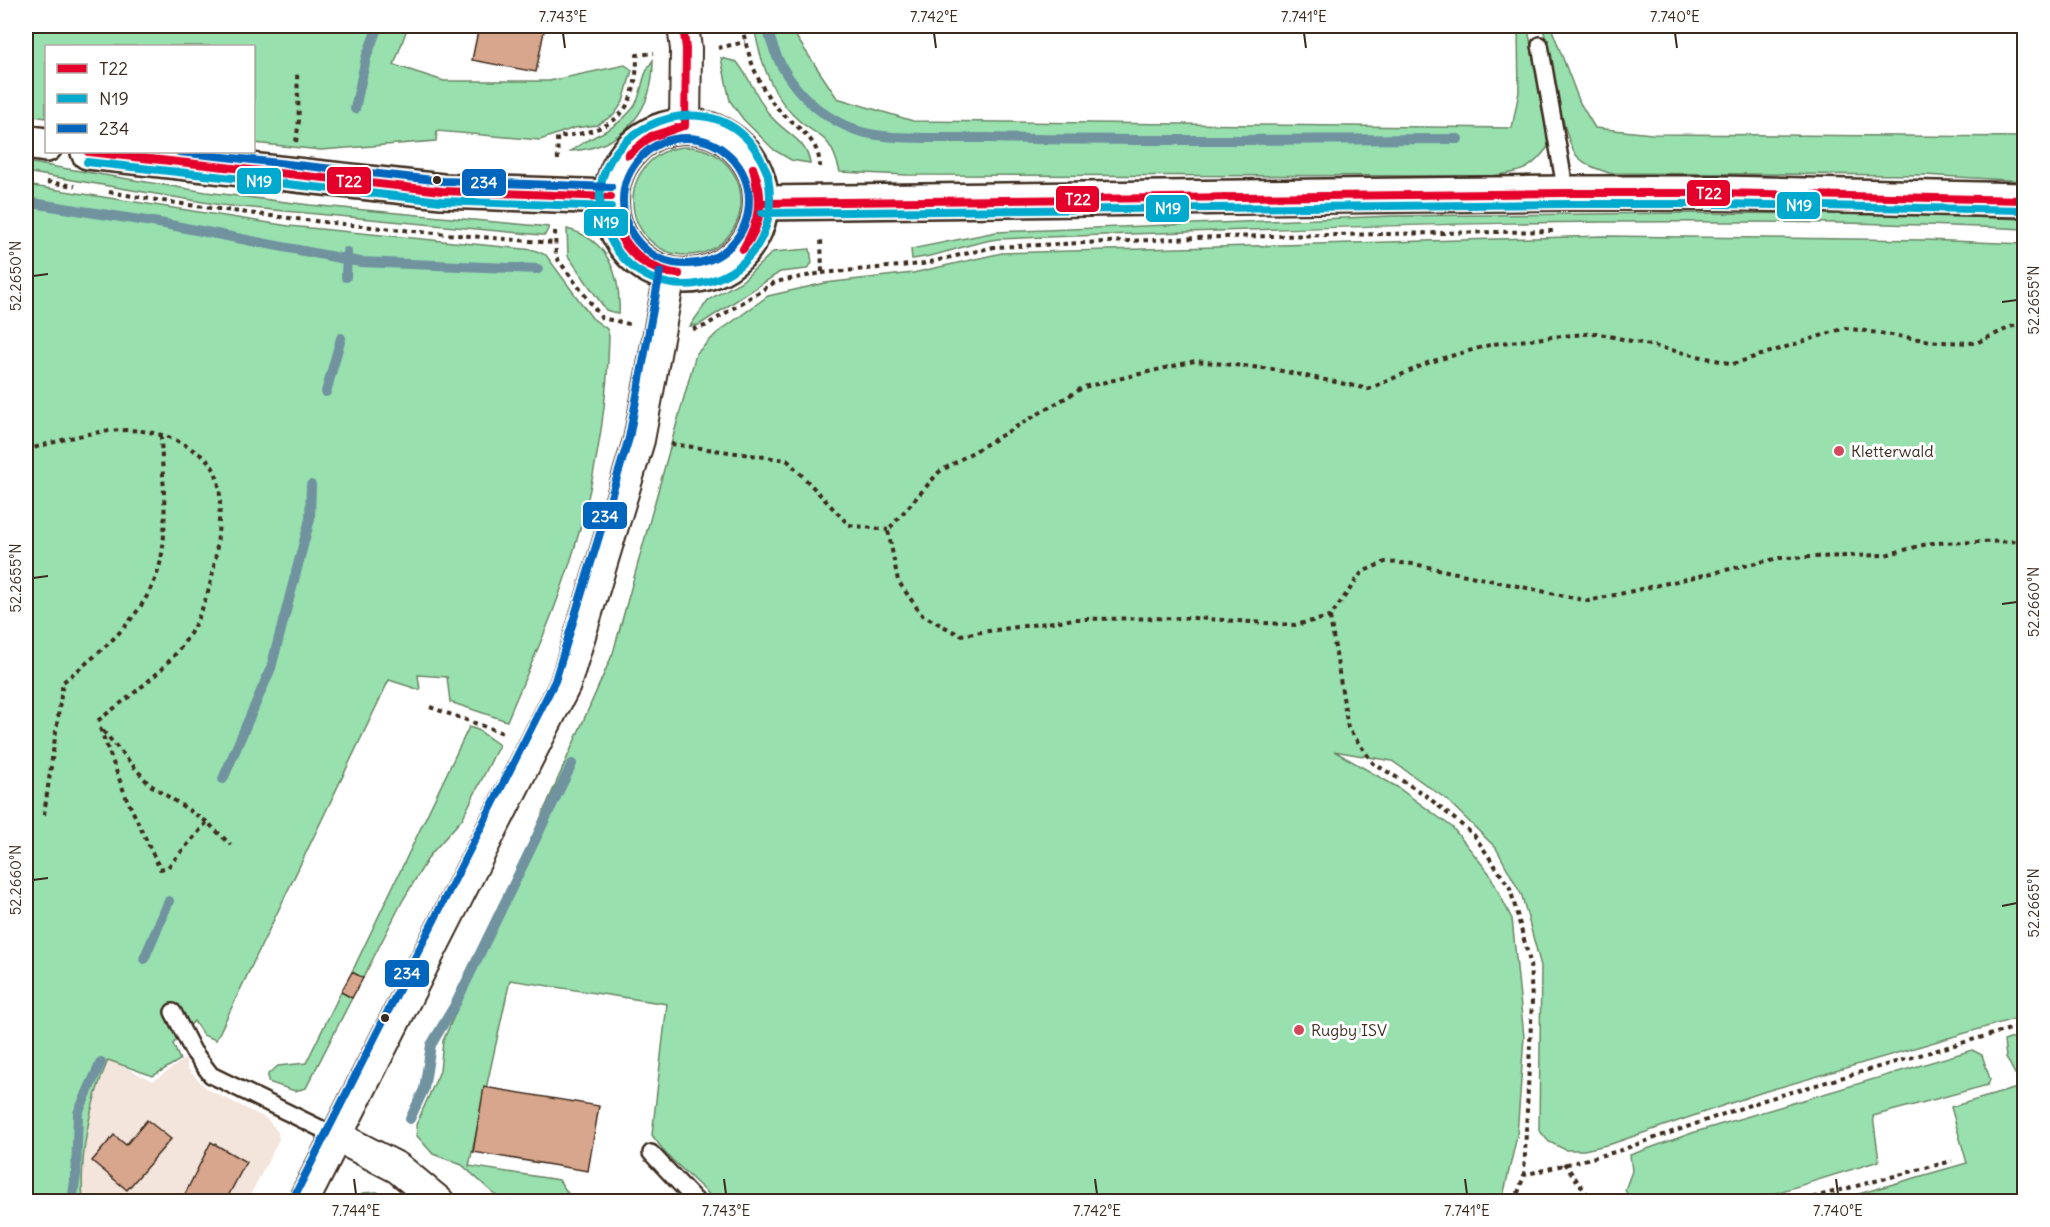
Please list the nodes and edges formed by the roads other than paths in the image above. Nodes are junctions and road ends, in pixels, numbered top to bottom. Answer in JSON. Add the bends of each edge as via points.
{"nodes":[{"id":1,"x":685,"y":38,"type":"edge"},
{"id":2,"x":1540,"y":45,"type":"dead end"},
{"id":3,"x":685,"y":126,"type":"junction"},
{"id":4,"x":26,"y":142,"type":"edge"},
{"id":5,"x":45,"y":145,"type":"edge"},
{"id":6,"x":97,"y":153,"type":"edge"},
{"id":7,"x":1566,"y":193,"type":"junction"},
{"id":8,"x":611,"y":197,"type":"junction"},
{"id":9,"x":2025,"y":200,"type":"edge"},
{"id":10,"x":762,"y":203,"type":"junction"},
{"id":11,"x":670,"y":274,"type":"junction"},
{"id":12,"x":173,"y":1012,"type":"dead end"},
{"id":13,"x":336,"y":1136,"type":"junction"},
{"id":14,"x":651,"y":1153,"type":"dead end"},
{"id":15,"x":303,"y":1202,"type":"edge"},
{"id":16,"x":439,"y":1202,"type":"edge"},
{"id":17,"x":697,"y":1202,"type":"edge"}],
"edges":[{"from":1,"to":3,"type":"street"},
{"from":2,"to":7,"type":"lane"},
{"from":3,"to":8,"type":"main road","via":[[663,129],[642,140],[616,175]]},
{"from":3,"to":10,"type":"main road","via":[[709,129],[748,157],[758,179]]},
{"from":4,"to":5,"type":"main road"},
{"from":6,"to":8,"type":"main road","via":[[441,191]]},
{"from":7,"to":9,"type":"main road"},
{"from":7,"to":10,"type":"main road"},
{"from":8,"to":11,"type":"main road","via":[[613,218],[627,246],[650,267]]},
{"from":10,"to":11,"type":"main road","via":[[758,225],[733,260],[714,271],[692,276]]},
{"from":11,"to":13,"type":"street","via":[[639,440],[565,685]]},
{"from":12,"to":13,"type":"lane","via":[[193,1051],[211,1075]]},
{"from":13,"to":15,"type":"street"},
{"from":13,"to":16,"type":"street","via":[[398,1168]]},
{"from":14,"to":17,"type":"lane"}]}
